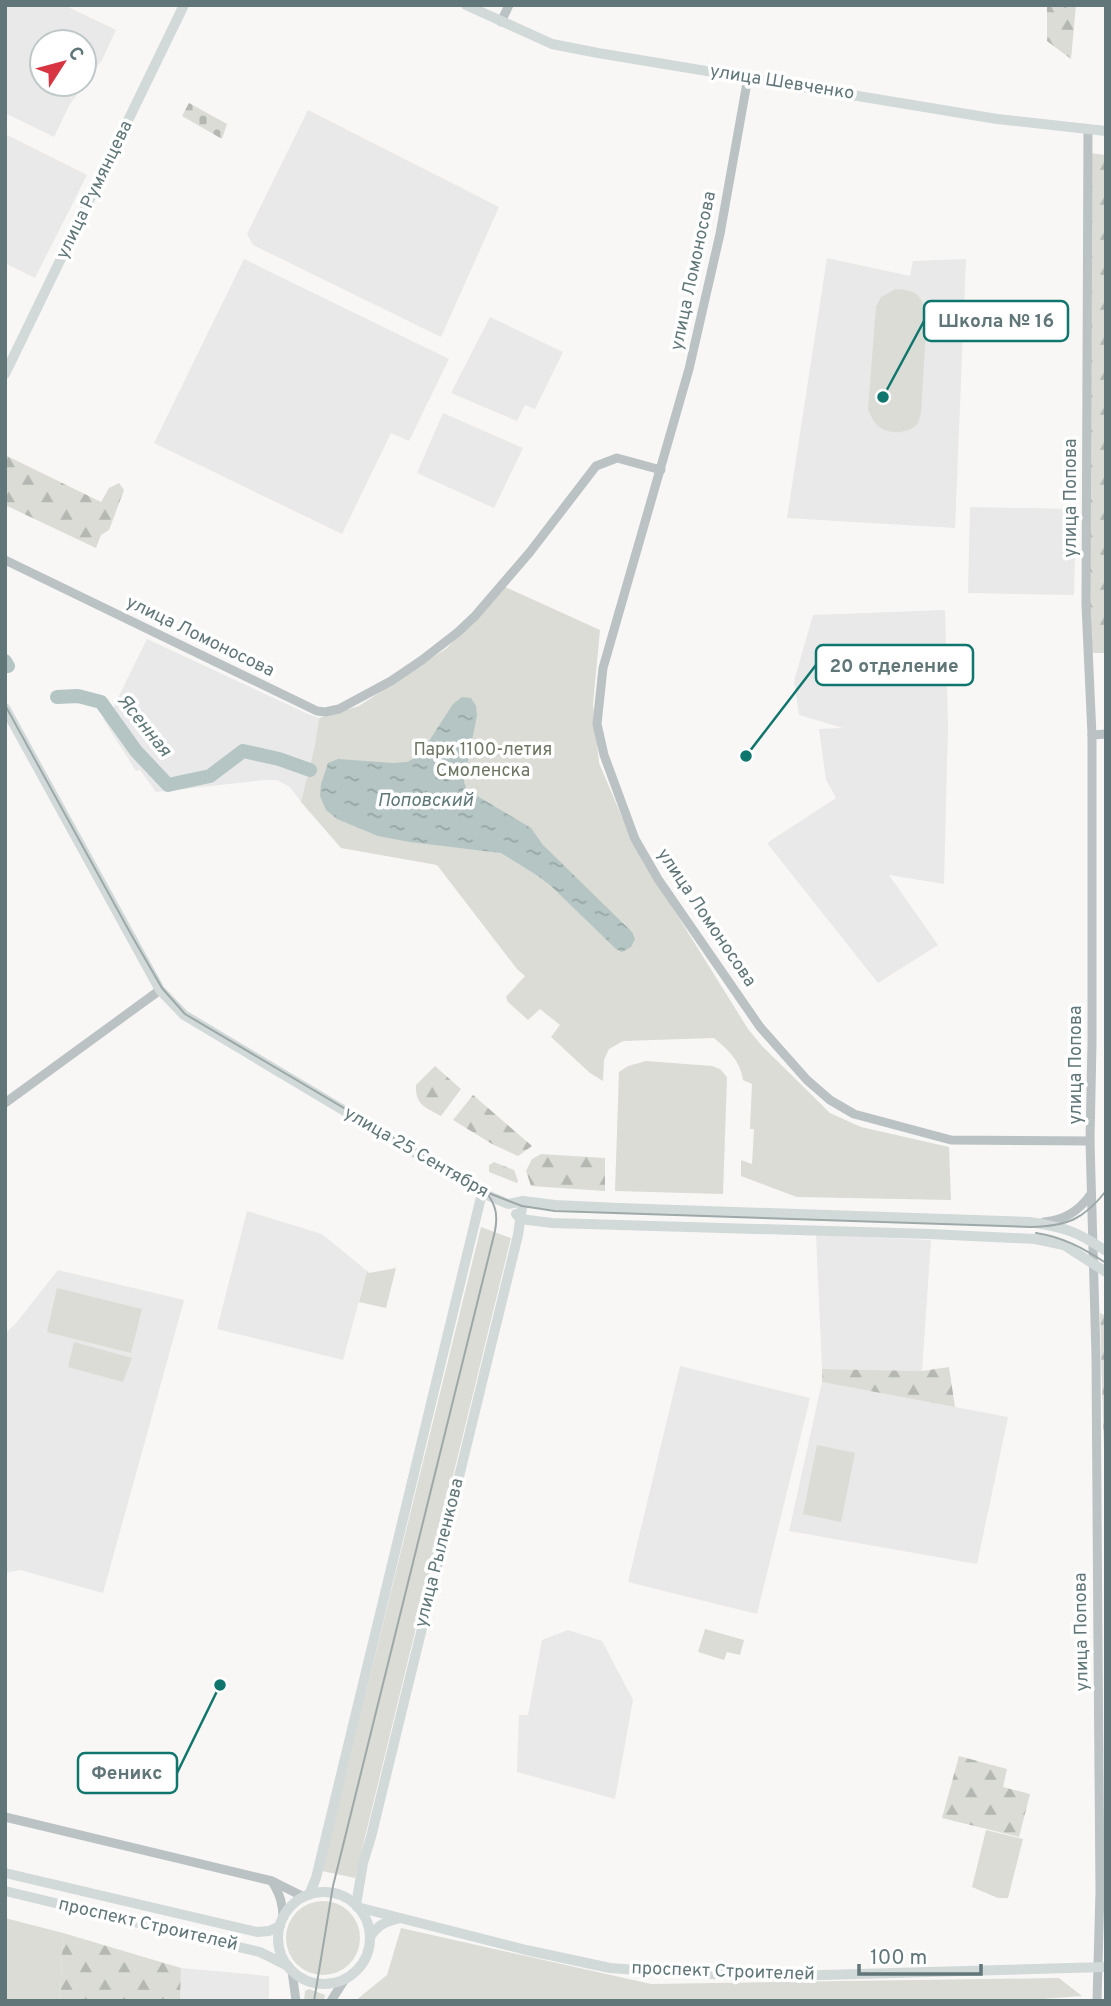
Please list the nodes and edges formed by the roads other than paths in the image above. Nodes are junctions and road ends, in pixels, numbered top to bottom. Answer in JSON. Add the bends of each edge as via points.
{"nodes":[{"id":1,"x":184,"y":5,"type":"edge"},
{"id":2,"x":466,"y":5,"type":"edge"},
{"id":3,"x":509,"y":5,"type":"edge"},
{"id":4,"x":501,"y":22,"type":"junction"},
{"id":5,"x":748,"y":77,"type":"junction"},
{"id":6,"x":1088,"y":129,"type":"junction"},
{"id":7,"x":1106,"y":131,"type":"edge"},
{"id":8,"x":5,"y":374,"type":"edge"},
{"id":9,"x":661,"y":470,"type":"junction"},
{"id":10,"x":5,"y":560,"type":"edge"},
{"id":11,"x":5,"y":708,"type":"edge"},
{"id":12,"x":1092,"y":734,"type":"junction"},
{"id":13,"x":1106,"y":734,"type":"edge"},
{"id":14,"x":160,"y":990,"type":"junction"},
{"id":15,"x":5,"y":1103,"type":"edge"},
{"id":16,"x":1090,"y":1141,"type":"junction"},
{"id":17,"x":482,"y":1193,"type":"junction"},
{"id":18,"x":1091,"y":1194,"type":"junction"},
{"id":19,"x":523,"y":1201,"type":"junction"},
{"id":20,"x":508,"y":1204,"type":"junction"},
{"id":21,"x":520,"y":1219,"type":"junction"},
{"id":22,"x":1030,"y":1222,"type":"junction"},
{"id":23,"x":1093,"y":1242,"type":"junction"},
{"id":24,"x":1106,"y":1251,"type":"edge"},
{"id":25,"x":1094,"y":1264,"type":"junction"},
{"id":26,"x":1106,"y":1272,"type":"edge"},
{"id":27,"x":5,"y":1817,"type":"edge"},
{"id":28,"x":5,"y":1873,"type":"edge"},
{"id":29,"x":272,"y":1881,"type":"junction"},
{"id":30,"x":5,"y":1891,"type":"edge"},
{"id":31,"x":307,"y":1896,"type":"junction"},
{"id":32,"x":356,"y":1906,"type":"junction"},
{"id":33,"x":400,"y":1918,"type":"junction"},
{"id":34,"x":281,"y":1922,"type":"junction"},
{"id":35,"x":370,"y":1937,"type":"junction"},
{"id":36,"x":1101,"y":1967,"type":"edge"},
{"id":37,"x":290,"y":1968,"type":"junction"},
{"id":38,"x":345,"y":1979,"type":"junction"},
{"id":39,"x":296,"y":2001,"type":"edge"},
{"id":40,"x":331,"y":2001,"type":"edge"},
{"id":41,"x":1097,"y":2001,"type":"edge"}],
"edges":[{"from":1,"to":8,"type":"main road","name":"улица Румянцева"},
{"from":2,"to":4,"type":"main road","name":"улица Шевченко"},
{"from":3,"to":4,"type":"street"},
{"from":4,"to":5,"type":"main road","name":"улица Шевченко","via":[[552,44]]},
{"from":5,"to":6,"type":"main road","name":"улица Шевченко","via":[[997,119]]},
{"from":5,"to":9,"type":"street","name":"улица Ломоносова","via":[[690,369]]},
{"from":6,"to":7,"type":"main road","name":"улица Шевченко"},
{"from":6,"to":12,"type":"street","name":"улица Попова","via":[[1086,604]]},
{"from":9,"to":10,"type":"street","name":"улица Ломоносова","via":[[617,458],[596,466],[530,552],[458,632],[391,681],[325,712]]},
{"from":9,"to":16,"type":"street","name":"улица Ломоносова","via":[[603,668],[597,724],[635,839],[658,879],[760,1027],[830,1100],[854,1114],[951,1140]]},
{"from":11,"to":14,"type":"main road","name":"улица 25 Сентября"},
{"from":12,"to":13,"type":"street"},
{"from":12,"to":16,"type":"street","name":"улица Попова"},
{"from":14,"to":15,"type":"street"},
{"from":14,"to":17,"type":"main road","name":"улица 25 Сентября","via":[[184,1015]]},
{"from":16,"to":18,"type":"street","name":"улица Попова"},
{"from":17,"to":20,"type":"main road","name":"улица 25 Сентября"},
{"from":17,"to":31,"type":"main road","via":[[317,1873]]},
{"from":18,"to":22,"type":"street","via":[[1079,1209],[1061,1219]]},
{"from":18,"to":23,"type":"street","name":"улица Попова"},
{"from":19,"to":20,"type":"main road","name":"улица 25 Сентября"},
{"from":19,"to":21,"type":"main road","name":"улица Рыленкова"},
{"from":19,"to":22,"type":"main road","name":"улица 25 Сентября"},
{"from":20,"to":21,"type":"main road"},
{"from":21,"to":25,"type":"main road","via":[[1035,1239],[1064,1245]]},
{"from":21,"to":32,"type":"main road","name":"улица Рыленкова"},
{"from":22,"to":23,"type":"main road","name":"улица 25 Сентября","via":[[1059,1226]]},
{"from":23,"to":24,"type":"main road","name":"улица 25 Сентября"},
{"from":23,"to":25,"type":"street","name":"улица Попова"},
{"from":25,"to":26,"type":"main road"},
{"from":25,"to":36,"type":"street","name":"улица Попова"},
{"from":27,"to":29,"type":"street"},
{"from":28,"to":34,"type":"main road","name":"проспект Строителей","via":[[257,1932],[269,1931]]},
{"from":29,"to":31,"type":"street"},
{"from":29,"to":34,"type":"street","via":[[284,1906]]},
{"from":30,"to":37,"type":"main road","name":"проспект Строителей","via":[[260,1952]]},
{"from":31,"to":32,"type":"main road","via":[[332,1893]]},
{"from":31,"to":34,"type":"main road","via":[[289,1909]]},
{"from":32,"to":33,"type":"main road","name":"проспект Строителей"},
{"from":32,"to":35,"type":"main road"},
{"from":33,"to":35,"type":"main road","via":[[376,1927]]},
{"from":33,"to":36,"type":"main road","name":"проспект Строителей","via":[[610,1968],[677,1973],[788,1976]]},
{"from":34,"to":37,"type":"main road","via":[[278,1940]]},
{"from":35,"to":38,"type":"main road","via":[[363,1962]]},
{"from":36,"to":41,"type":"street","name":"улица Попова"},
{"from":37,"to":38,"type":"main road","via":[[317,1984]]},
{"from":37,"to":39,"type":"street"},
{"from":38,"to":40,"type":"street"}]}
